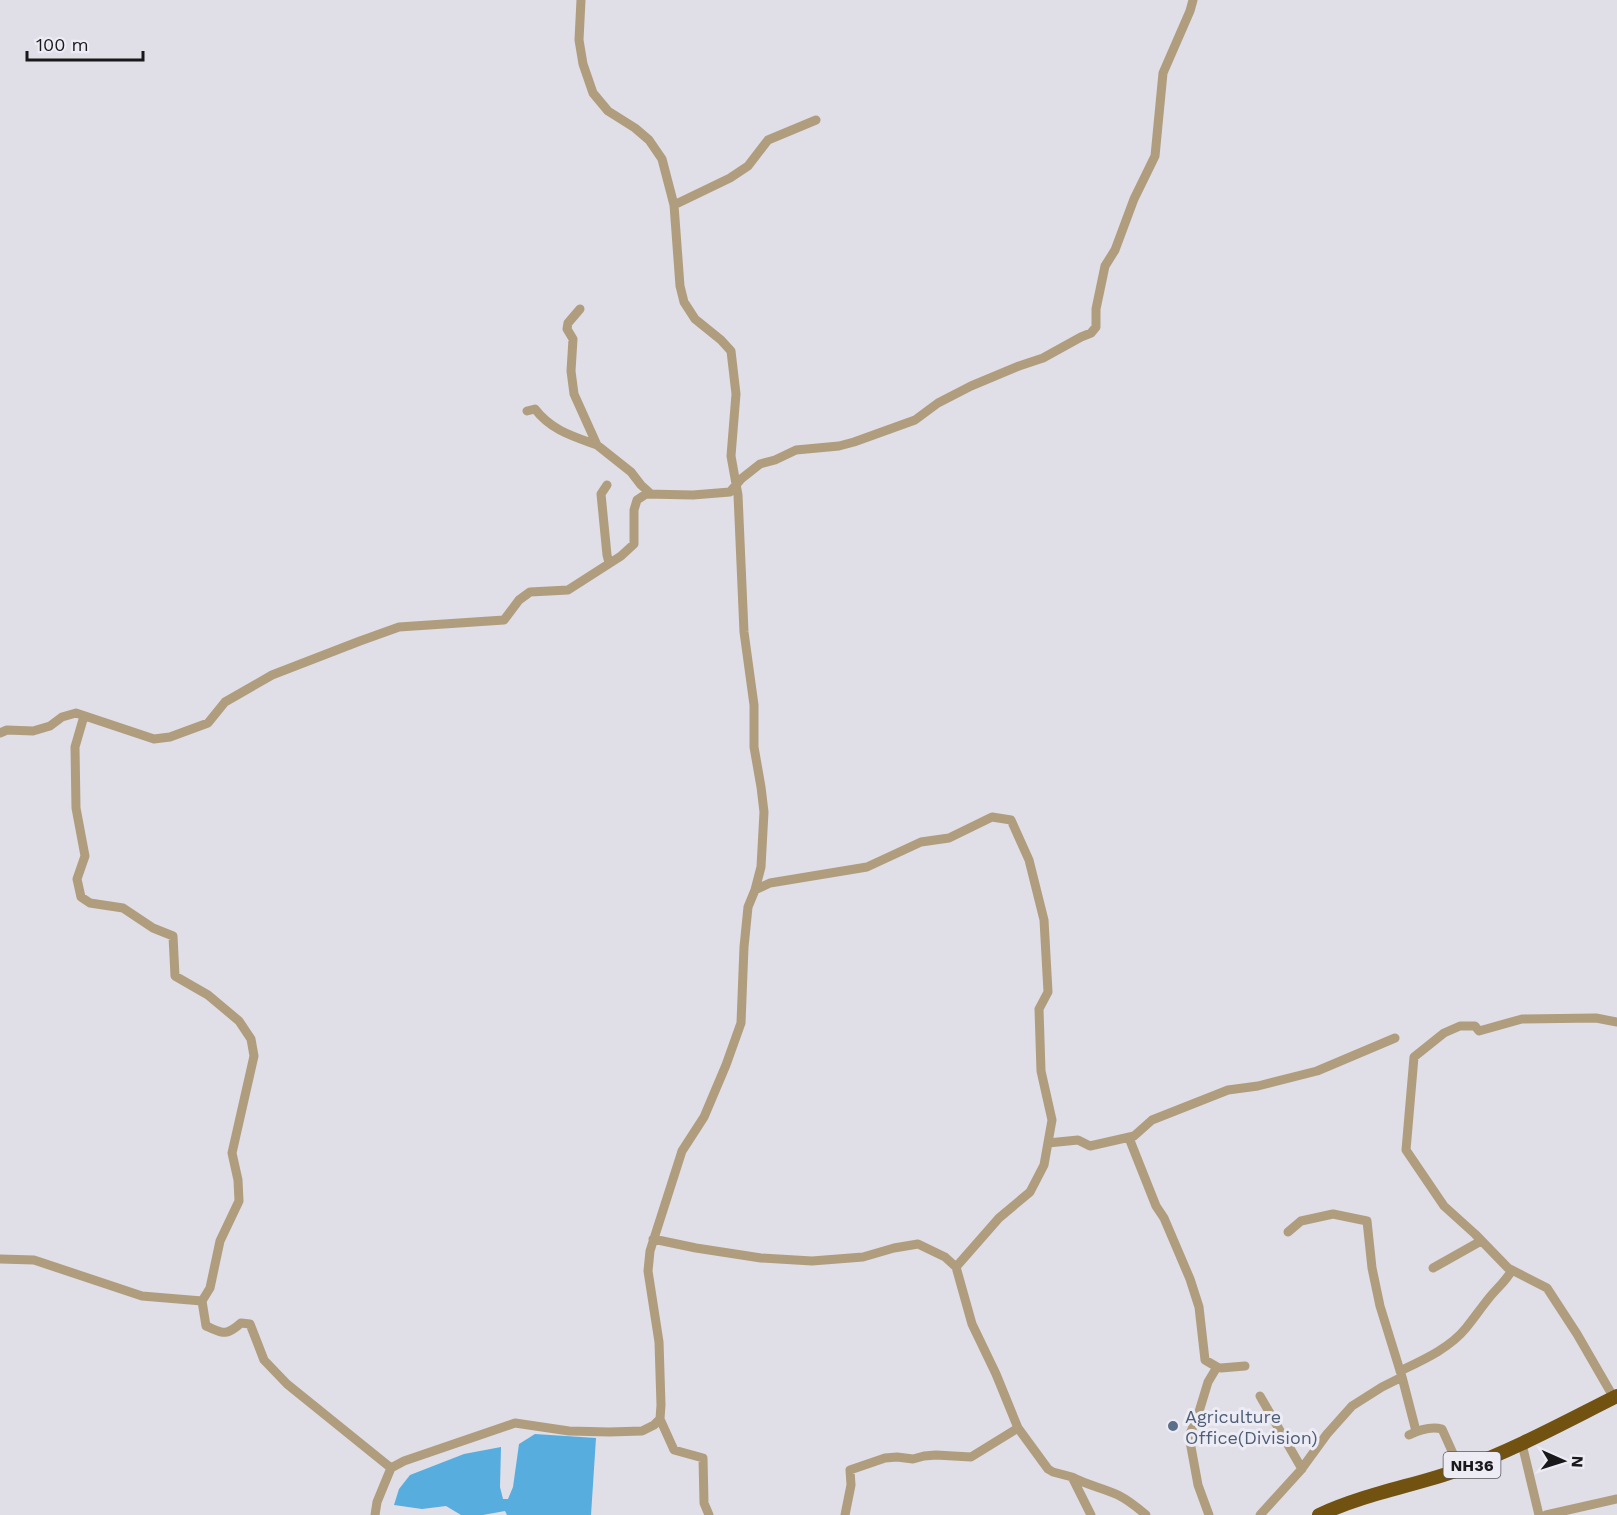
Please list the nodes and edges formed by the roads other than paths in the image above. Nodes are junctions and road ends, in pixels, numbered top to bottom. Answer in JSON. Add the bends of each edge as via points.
{"nodes":[{"id":1,"x":581,"y":0,"type":"edge"},
{"id":2,"x":1193,"y":0,"type":"edge"},
{"id":3,"x":816,"y":120,"type":"dead end"},
{"id":4,"x":674,"y":205,"type":"junction"},
{"id":5,"x":580,"y":309,"type":"dead end"},
{"id":6,"x":526,"y":411,"type":"dead end"},
{"id":7,"x":597,"y":445,"type":"junction"},
{"id":8,"x":607,"y":484,"type":"dead end"},
{"id":9,"x":736,"y":484,"type":"junction"},
{"id":10,"x":651,"y":494,"type":"junction"},
{"id":11,"x":609,"y":563,"type":"junction"},
{"id":12,"x":84,"y":716,"type":"junction"},
{"id":13,"x":0,"y":733,"type":"edge"},
{"id":14,"x":755,"y":890,"type":"junction"},
{"id":15,"x":1617,"y":1022,"type":"edge"},
{"id":16,"x":1395,"y":1038,"type":"dead end"},
{"id":17,"x":1129,"y":1137,"type":"junction"},
{"id":18,"x":1048,"y":1143,"type":"junction"},
{"id":19,"x":1288,"y":1232,"type":"dead end"},
{"id":20,"x":653,"y":1239,"type":"junction"},
{"id":21,"x":1481,"y":1241,"type":"junction"},
{"id":22,"x":0,"y":1259,"type":"edge"},
{"id":23,"x":956,"y":1267,"type":"junction"},
{"id":24,"x":1433,"y":1268,"type":"dead end"},
{"id":25,"x":1512,"y":1270,"type":"junction"},
{"id":26,"x":202,"y":1301,"type":"junction"},
{"id":27,"x":1245,"y":1366,"type":"dead end"},
{"id":28,"x":1217,"y":1367,"type":"junction"},
{"id":29,"x":1401,"y":1374,"type":"junction"},
{"id":30,"x":1260,"y":1396,"type":"dead end"},
{"id":31,"x":1616,"y":1397,"type":"edge"},
{"id":32,"x":660,"y":1419,"type":"junction"},
{"id":33,"x":1018,"y":1428,"type":"junction"},
{"id":34,"x":1522,"y":1444,"type":"junction"},
{"id":35,"x":391,"y":1468,"type":"junction"},
{"id":36,"x":1302,"y":1469,"type":"junction"},
{"id":37,"x":1460,"y":1469,"type":"junction"},
{"id":38,"x":1072,"y":1477,"type":"junction"},
{"id":39,"x":1617,"y":1499,"type":"edge"},
{"id":40,"x":375,"y":1515,"type":"edge"},
{"id":41,"x":709,"y":1515,"type":"edge"},
{"id":42,"x":845,"y":1515,"type":"edge"},
{"id":43,"x":1090,"y":1515,"type":"edge"},
{"id":44,"x":1146,"y":1515,"type":"edge"},
{"id":45,"x":1209,"y":1515,"type":"edge"},
{"id":46,"x":1260,"y":1515,"type":"edge"},
{"id":47,"x":1319,"y":1515,"type":"edge"},
{"id":48,"x":1539,"y":1515,"type":"edge"},
{"id":49,"x":1546,"y":1515,"type":"edge"}],
"edges":[{"from":1,"to":4,"type":"street","via":[[579,40],[593,93],[608,111],[649,140],[662,159]]},
{"from":2,"to":9,"type":"street","via":[[1163,73],[1155,156],[1105,266],[1096,327],[1091,333],[1043,358],[971,386],[915,420],[839,446],[796,450],[760,464]]},
{"from":3,"to":4,"type":"street","via":[[768,140],[748,166]]},
{"from":4,"to":9,"type":"street","via":[[684,303],[695,319],[731,351],[736,394],[731,456]]},
{"from":5,"to":7,"type":"street","via":[[567,328],[573,339],[571,371],[574,394]]},
{"from":6,"to":7,"type":"street","via":[[535,409],[543,420],[562,432]]},
{"from":7,"to":10,"type":"street"},
{"from":8,"to":11,"type":"street","via":[[601,494]]},
{"from":9,"to":10,"type":"street","via":[[729,492]]},
{"from":9,"to":14,"type":"street","via":[[744,632],[764,812],[761,867]]},
{"from":10,"to":11,"type":"street","via":[[637,500],[634,544]]},
{"from":11,"to":12,"type":"street","via":[[568,590],[530,592],[504,621],[399,627],[272,675],[225,702],[208,723],[170,736],[154,739]]},
{"from":12,"to":13,"type":"street","via":[[76,713],[50,726]]},
{"from":12,"to":26,"type":"street","via":[[75,747],[76,808],[85,856],[77,879],[81,897],[90,903],[123,908],[173,936],[175,976],[231,1014],[251,1039],[254,1056],[232,1153],[239,1201],[220,1241],[210,1288]]},
{"from":14,"to":18,"type":"street","via":[[770,883],[867,867],[921,842],[949,838],[992,817],[1011,820],[1029,860],[1044,920],[1048,992],[1039,1009],[1041,1071],[1052,1120]]},
{"from":14,"to":20,"type":"street","via":[[748,907],[741,1023],[704,1117],[682,1151]]},
{"from":15,"to":21,"type":"street","via":[[1596,1018],[1522,1019],[1479,1031],[1474,1026],[1460,1026],[1444,1033],[1414,1057],[1406,1150],[1444,1206]]},
{"from":16,"to":17,"type":"street","via":[[1317,1071],[1228,1090],[1152,1120]]},
{"from":17,"to":18,"type":"street","via":[[1090,1146],[1078,1140]]},
{"from":17,"to":28,"type":"street","via":[[1190,1279],[1199,1306],[1205,1360]]},
{"from":18,"to":23,"type":"street","via":[[1044,1165],[1030,1192],[999,1218]]},
{"from":19,"to":29,"type":"street","via":[[1301,1221],[1333,1214],[1366,1221],[1380,1306]]},
{"from":20,"to":23,"type":"street","via":[[761,1258],[812,1261],[863,1257],[918,1244]]},
{"from":20,"to":32,"type":"street","via":[[648,1271],[659,1342]]},
{"from":21,"to":24,"type":"street"},
{"from":21,"to":25,"type":"street"},
{"from":22,"to":26,"type":"street","via":[[34,1260],[142,1296]]},
{"from":23,"to":33,"type":"street","via":[[972,1324]]},
{"from":25,"to":29,"type":"street","via":[[1466,1329]]},
{"from":25,"to":31,"type":"street","via":[[1547,1288]]},
{"from":26,"to":35,"type":"street","via":[[206,1326],[225,1333],[241,1323],[250,1324],[264,1360],[287,1384]]},
{"from":27,"to":28,"type":"street"},
{"from":28,"to":45,"type":"street","via":[[1189,1436],[1198,1485]]},
{"from":29,"to":36,"type":"street","via":[[1352,1406]]},
{"from":29,"to":37,"type":"street","via":[[1412,1433],[1442,1429]]},
{"from":30,"to":36,"type":"street"},
{"from":31,"to":34,"type":"highway","number":"NH36"},
{"from":32,"to":35,"type":"street","via":[[642,1431],[609,1432],[515,1423]]},
{"from":32,"to":41,"type":"street","via":[[674,1450],[703,1458],[704,1503]]},
{"from":33,"to":38,"type":"street","via":[[1048,1469]]},
{"from":33,"to":42,"type":"street","via":[[971,1457],[885,1458],[850,1470]]},
{"from":34,"to":37,"type":"highway","number":"NH36"},
{"from":34,"to":48,"type":"street"},
{"from":35,"to":40,"type":"street"},
{"from":36,"to":46,"type":"street"},
{"from":37,"to":47,"type":"highway","number":"NH36"},
{"from":38,"to":43,"type":"street"},
{"from":38,"to":44,"type":"street","via":[[1118,1496]]},
{"from":39,"to":49,"type":"street"}]}
